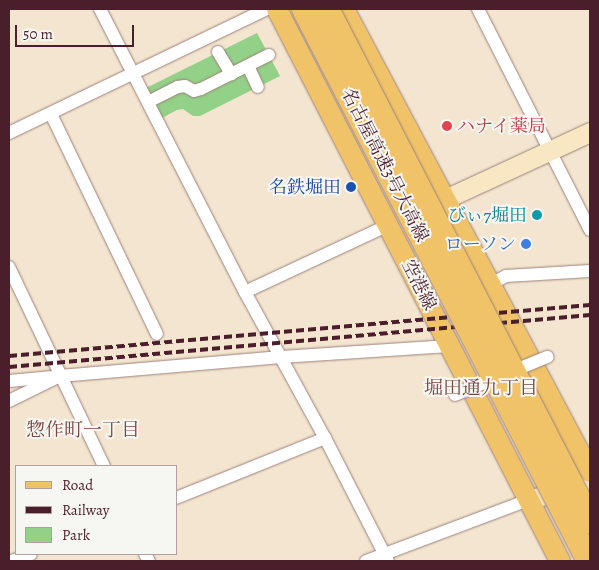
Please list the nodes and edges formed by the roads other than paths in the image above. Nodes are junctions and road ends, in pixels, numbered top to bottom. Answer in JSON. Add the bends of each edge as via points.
{"nodes":[{"id":1,"x":100,"y":9,"type":"edge"},
{"id":2,"x":266,"y":9,"type":"edge"},
{"id":3,"x":277,"y":9,"type":"edge"},
{"id":4,"x":304,"y":9,"type":"edge"},
{"id":5,"x":327,"y":9,"type":"edge"},
{"id":6,"x":344,"y":9,"type":"edge"},
{"id":7,"x":478,"y":9,"type":"edge"},
{"id":8,"x":218,"y":52,"type":"dead end"},
{"id":9,"x":269,"y":55,"type":"dead end"},
{"id":10,"x":248,"y":66,"type":"junction"},
{"id":11,"x":134,"y":73,"type":"junction"},
{"id":12,"x":230,"y":74,"type":"junction"},
{"id":13,"x":258,"y":86,"type":"dead end"},
{"id":14,"x":152,"y":100,"type":"dead end"},
{"id":15,"x":51,"y":114,"type":"junction"},
{"id":16,"x":590,"y":132,"type":"edge"},
{"id":17,"x":9,"y":133,"type":"edge"},
{"id":18,"x":551,"y":149,"type":"junction"},
{"id":19,"x":445,"y":199,"type":"junction"},
{"id":20,"x":389,"y":225,"type":"junction"},
{"id":21,"x":590,"y":230,"type":"edge"},
{"id":22,"x":9,"y":267,"type":"edge"},
{"id":23,"x":590,"y":271,"type":"edge"},
{"id":24,"x":489,"y":285,"type":"junction"},
{"id":25,"x":245,"y":292,"type":"junction"},
{"id":26,"x":157,"y":334,"type":"dead end"},
{"id":27,"x":450,"y":346,"type":"junction"},
{"id":28,"x":281,"y":357,"type":"junction"},
{"id":29,"x":547,"y":357,"type":"dead end"},
{"id":30,"x":60,"y":376,"type":"junction"},
{"id":31,"x":9,"y":381,"type":"edge"},
{"id":32,"x":454,"y":395,"type":"dead end"},
{"id":33,"x":9,"y":401,"type":"edge"},
{"id":34,"x":325,"y":438,"type":"junction"},
{"id":35,"x":104,"y":465,"type":"edge"},
{"id":36,"x":590,"y":472,"type":"edge"},
{"id":37,"x":590,"y":482,"type":"edge"},
{"id":38,"x":178,"y":497,"type":"edge"},
{"id":39,"x":528,"y":500,"type":"junction"},
{"id":40,"x":590,"y":520,"type":"edge"},
{"id":41,"x":28,"y":555,"type":"edge"},
{"id":42,"x":386,"y":558,"type":"edge"},
{"id":43,"x":12,"y":561,"type":"edge"},
{"id":44,"x":366,"y":561,"type":"edge"},
{"id":45,"x":560,"y":561,"type":"edge"},
{"id":46,"x":589,"y":561,"type":"edge"}],
"edges":[{"from":1,"to":11,"type":"street"},
{"from":2,"to":11,"type":"street"},
{"from":3,"to":20,"type":"main road","name":"空港線"},
{"from":4,"to":46,"type":"highway","name":"名古屋高速3号大高線","bridge":true},
{"from":5,"to":40,"type":"highway","name":"名古屋高速3号大高線","bridge":true},
{"from":6,"to":19,"type":"main road"},
{"from":7,"to":18,"type":"street"},
{"from":8,"to":12,"type":"street"},
{"from":9,"to":10,"type":"street"},
{"from":10,"to":12,"type":"street"},
{"from":10,"to":13,"type":"street"},
{"from":11,"to":15,"type":"street"},
{"from":11,"to":25,"type":"street"},
{"from":12,"to":14,"type":"street","via":[[201,89],[194,91],[185,86],[178,87]]},
{"from":15,"to":17,"type":"street"},
{"from":15,"to":26,"type":"street"},
{"from":16,"to":18,"type":"street"},
{"from":18,"to":19,"type":"street"},
{"from":18,"to":21,"type":"street"},
{"from":19,"to":24,"type":"main road"},
{"from":20,"to":25,"type":"street"},
{"from":20,"to":27,"type":"main road","name":"空港線"},
{"from":22,"to":30,"type":"street"},
{"from":23,"to":24,"type":"street","via":[[506,276]]},
{"from":24,"to":36,"type":"main road"},
{"from":25,"to":28,"type":"street"},
{"from":27,"to":28,"type":"street"},
{"from":27,"to":39,"type":"main road","name":"空港線"},
{"from":28,"to":30,"type":"street"},
{"from":28,"to":34,"type":"street"},
{"from":29,"to":32,"type":"street","bridge":true},
{"from":30,"to":31,"type":"street"},
{"from":30,"to":33,"type":"street"},
{"from":30,"to":35,"type":"street"},
{"from":34,"to":38,"type":"street"},
{"from":34,"to":42,"type":"street"},
{"from":37,"to":39,"type":"street"},
{"from":39,"to":42,"type":"street"},
{"from":39,"to":45,"type":"main road","name":"空港線"},
{"from":41,"to":43,"type":"street"},
{"from":42,"to":44,"type":"street"}]}
